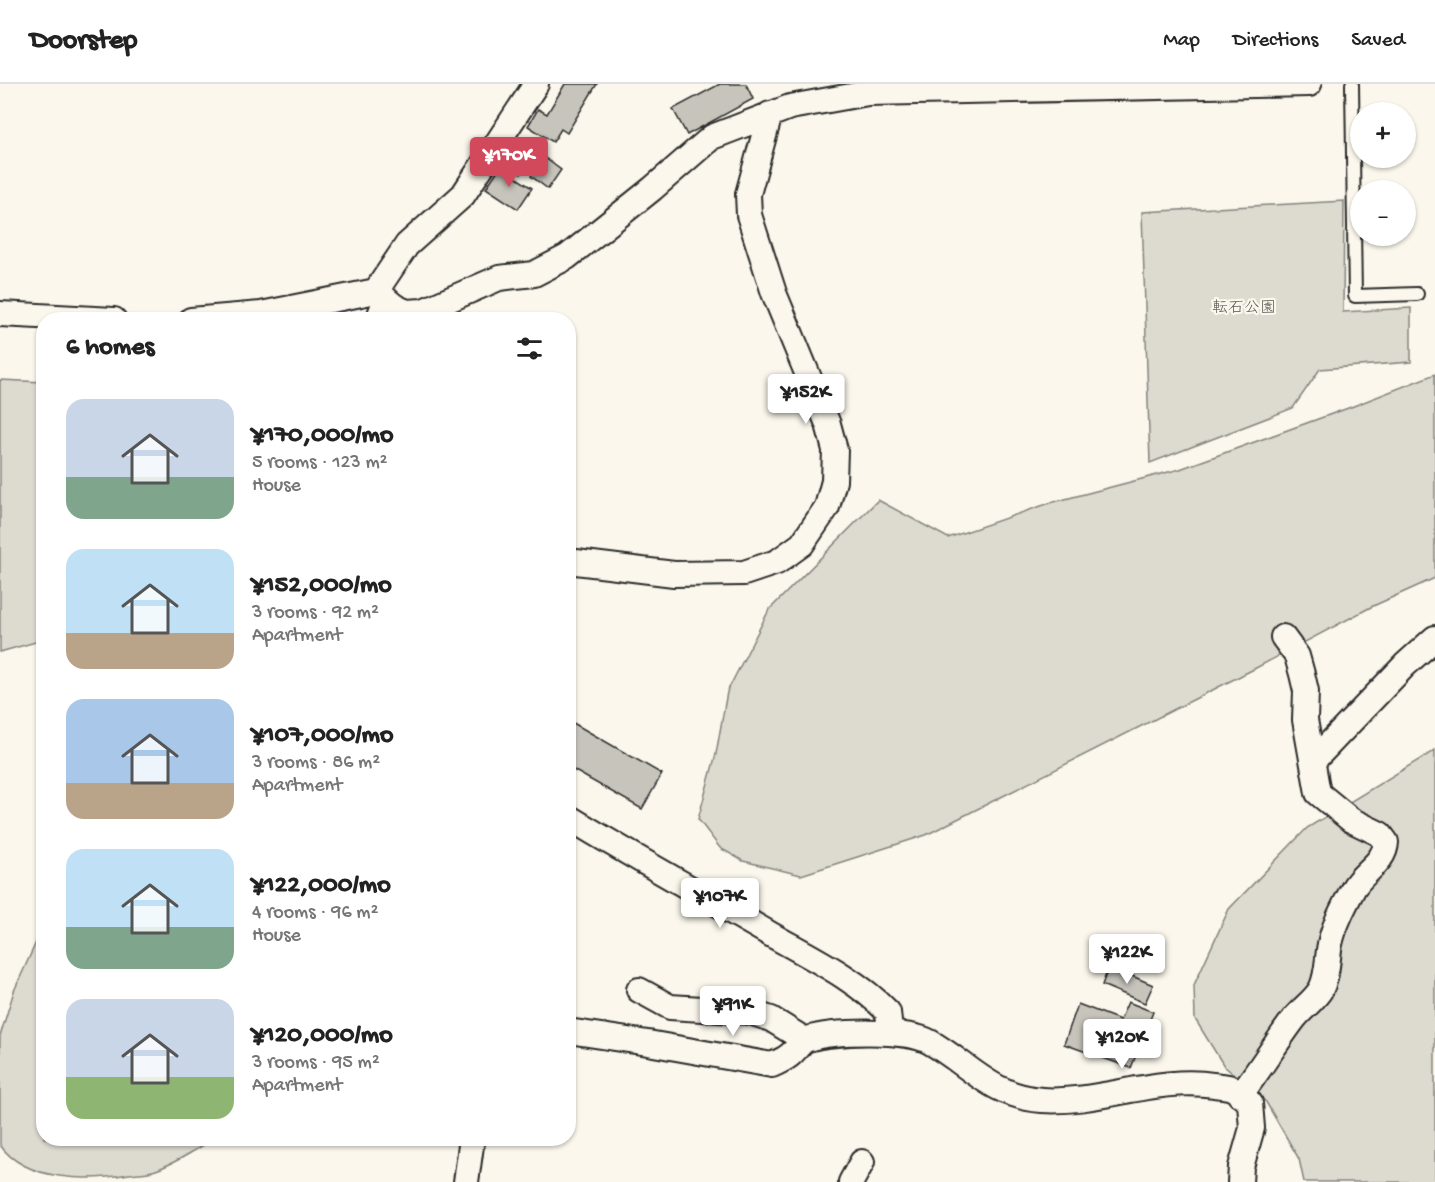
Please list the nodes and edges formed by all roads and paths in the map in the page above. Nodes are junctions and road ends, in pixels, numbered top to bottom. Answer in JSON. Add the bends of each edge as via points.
{"nodes":[{"id":1,"x":536,"y":84,"type":"edge"},
{"id":2,"x":1309,"y":84,"type":"edge"},
{"id":3,"x":1352,"y":84,"type":"edge"},
{"id":4,"x":770,"y":114,"type":"junction"},
{"id":5,"x":1417,"y":294,"type":"dead end"},
{"id":6,"x":380,"y":303,"type":"edge"},
{"id":7,"x":283,"y":312,"type":"edge"},
{"id":8,"x":0,"y":314,"type":"edge"},
{"id":9,"x":36,"y":316,"type":"edge"},
{"id":10,"x":576,"y":562,"type":"edge"},
{"id":11,"x":1284,"y":637,"type":"dead end"},
{"id":12,"x":1435,"y":638,"type":"edge"},
{"id":13,"x":1313,"y":762,"type":"junction"},
{"id":14,"x":576,"y":822,"type":"edge"},
{"id":15,"x":639,"y":990,"type":"dead end"},
{"id":16,"x":576,"y":1032,"type":"edge"},
{"id":17,"x":890,"y":1032,"type":"junction"},
{"id":18,"x":805,"y":1040,"type":"junction"},
{"id":19,"x":1240,"y":1095,"type":"junction"},
{"id":20,"x":471,"y":1146,"type":"edge"},
{"id":21,"x":466,"y":1182,"type":"edge"},
{"id":22,"x":1240,"y":1182,"type":"edge"}],
"edges":[{"from":1,"to":6,"type":"street","via":[[463,195],[407,245]]},
{"from":2,"to":4,"type":"street","via":[[868,93]]},
{"from":3,"to":5,"type":"lane","via":[[1355,296]]},
{"from":4,"to":6,"type":"street","via":[[712,137],[567,257],[534,274],[499,278],[423,311],[406,312]]},
{"from":4,"to":10,"type":"street","via":[[748,194],[749,215],[774,293],[835,450],[834,481],[826,507],[802,544],[777,562],[744,573],[674,574]]},
{"from":6,"to":7,"type":"street"},
{"from":8,"to":9,"type":"street"},
{"from":11,"to":13,"type":"street","via":[[1297,656],[1306,691],[1305,720]]},
{"from":12,"to":13,"type":"street","via":[[1404,665]]},
{"from":13,"to":19,"type":"street","via":[[1318,793],[1351,820],[1380,834],[1386,851],[1358,879],[1348,899],[1333,934],[1320,991],[1294,1018]]},
{"from":14,"to":17,"type":"street","via":[[867,992],[888,1012]]},
{"from":15,"to":18,"type":"street","via":[[670,1007],[761,1015]]},
{"from":16,"to":18,"type":"street","via":[[772,1065]]},
{"from":17,"to":18,"type":"street"},
{"from":17,"to":19,"type":"street","via":[[929,1042],[986,1083],[1025,1098],[1068,1101],[1194,1082],[1232,1088]]},
{"from":19,"to":22,"type":"street","via":[[1250,1103],[1252,1128]]},
{"from":20,"to":21,"type":"street"}]}
